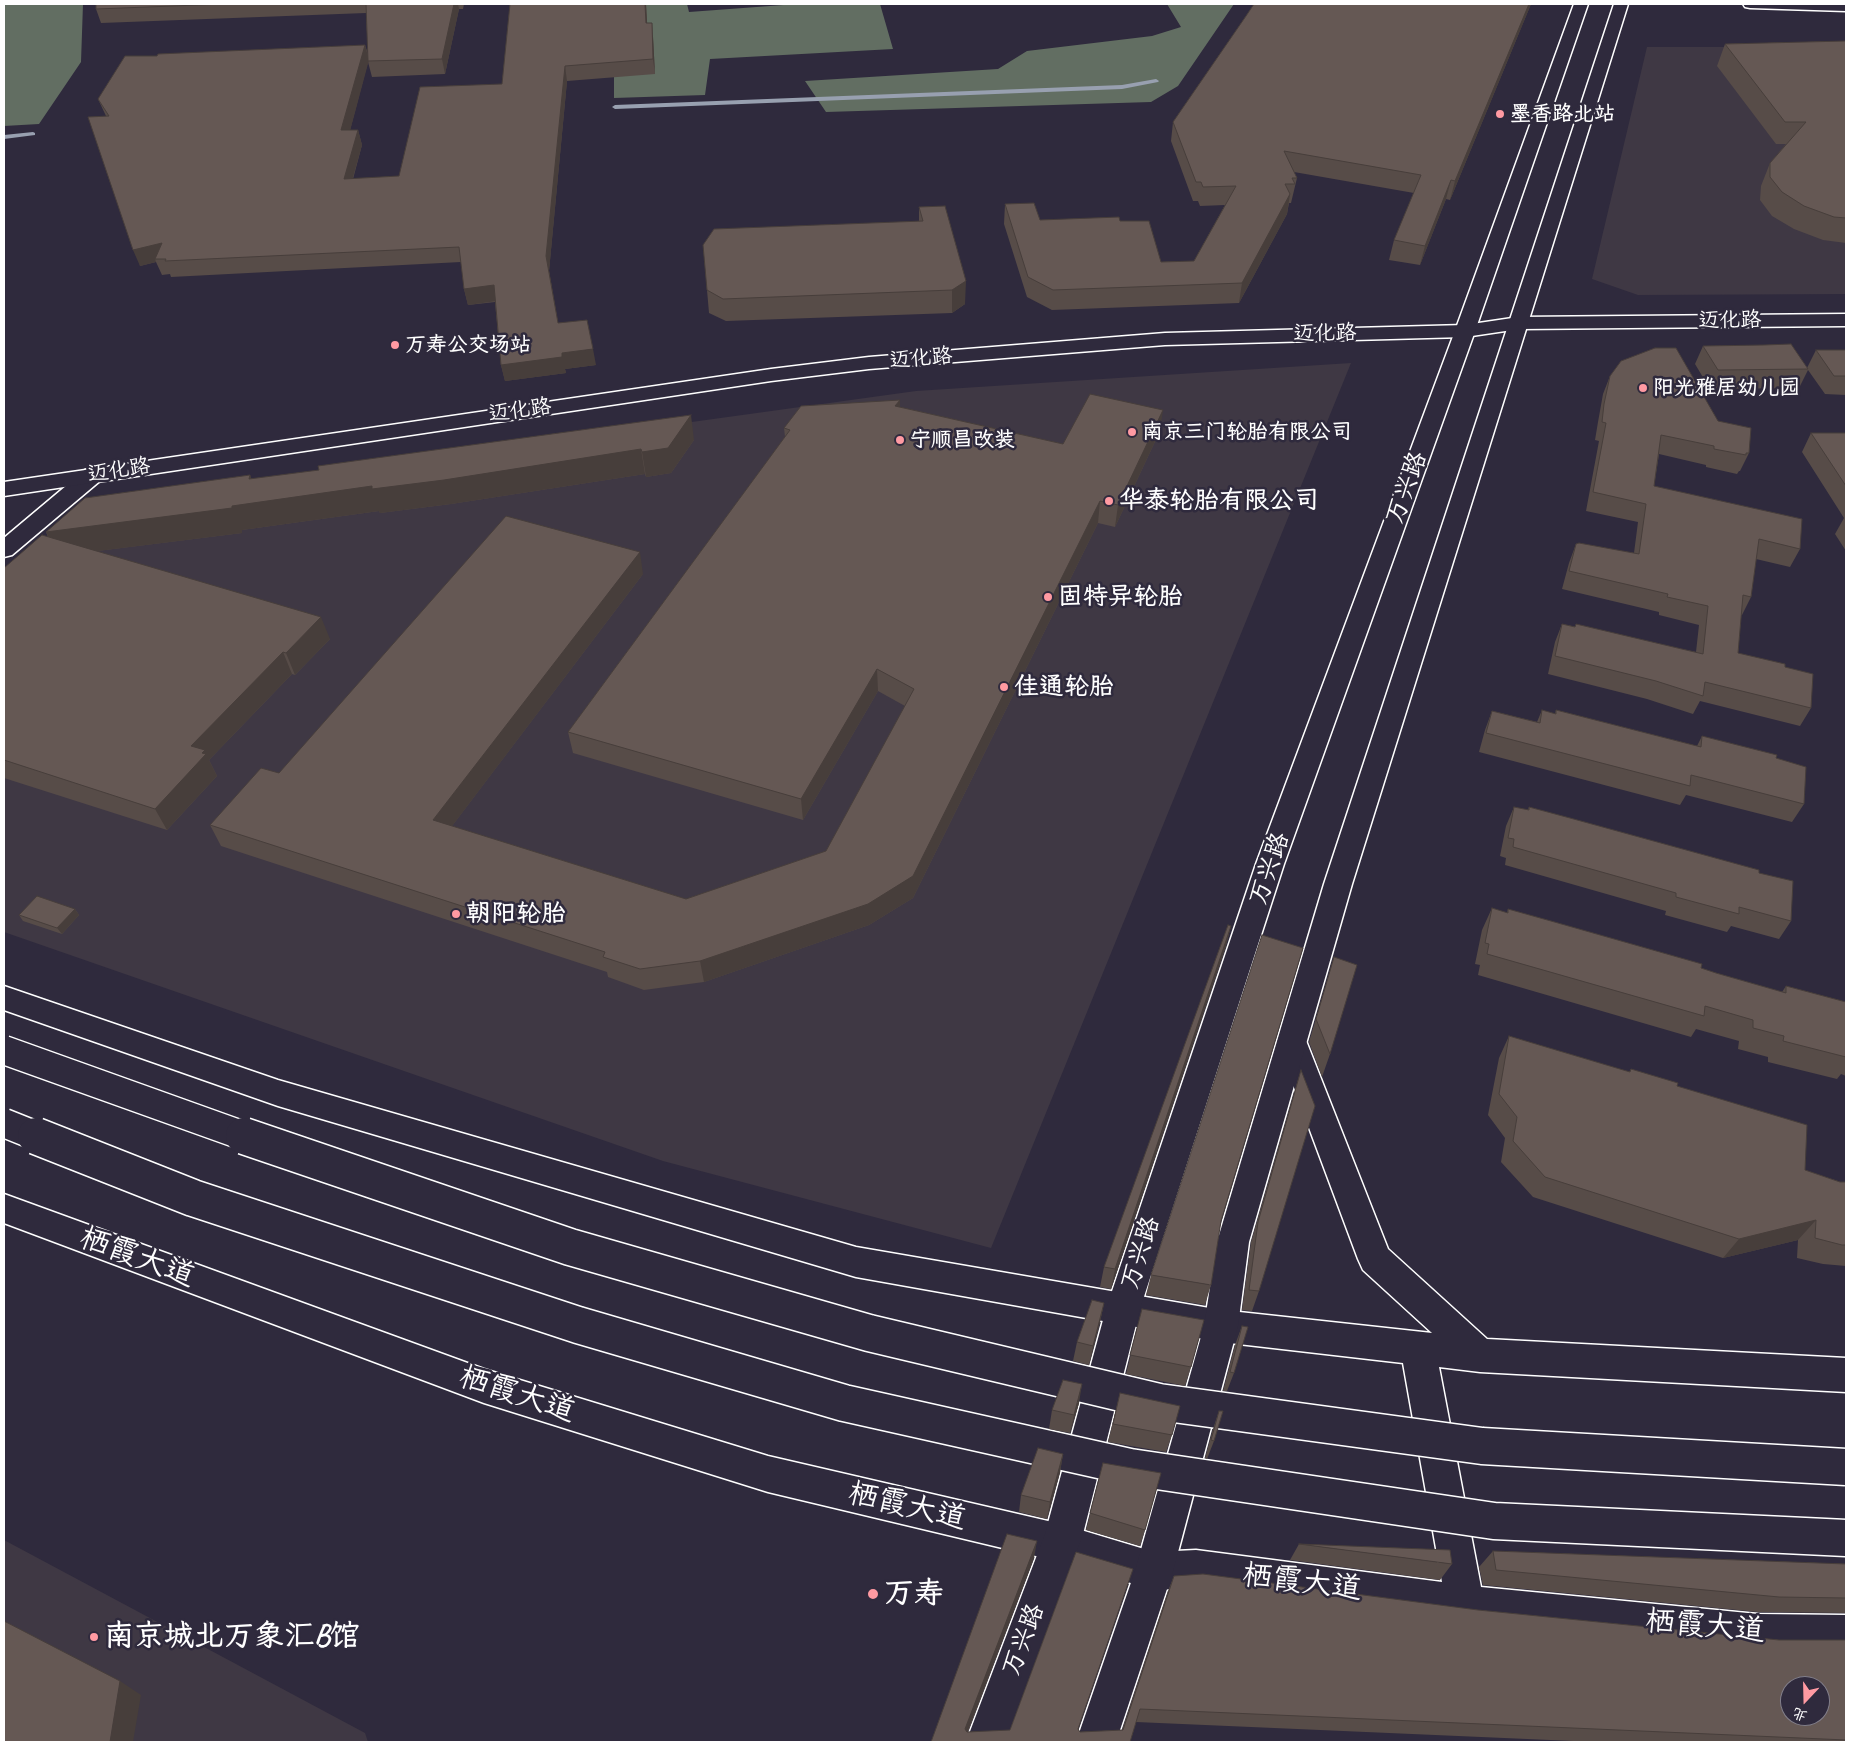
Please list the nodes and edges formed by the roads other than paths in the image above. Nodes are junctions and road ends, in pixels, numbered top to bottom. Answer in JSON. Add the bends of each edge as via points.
{"nodes":[{"id":1,"x":1581,"y":4,"type":"edge"},
{"id":2,"x":1621,"y":4,"type":"edge"},
{"id":3,"x":1750,"y":4,"type":"edge"},
{"id":4,"x":1846,"y":7,"type":"edge"},
{"id":5,"x":1846,"y":320,"type":"edge"},
{"id":6,"x":1519,"y":323,"type":"junction"},
{"id":7,"x":1465,"y":331,"type":"junction"},
{"id":8,"x":93,"y":475,"type":"junction"},
{"id":9,"x":4,"y":489,"type":"edge"},
{"id":10,"x":4,"y":550,"type":"edge"},
{"id":11,"x":4,"y":998,"type":"edge"},
{"id":12,"x":1292,"y":1042,"type":"junction"},
{"id":13,"x":4,"y":1050,"type":"edge"},
{"id":14,"x":4,"y":1123,"type":"edge"},
{"id":15,"x":4,"y":1208,"type":"edge"},
{"id":16,"x":1123,"y":1309,"type":"junction"},
{"id":17,"x":1220,"y":1326,"type":"junction"},
{"id":18,"x":1418,"y":1349,"type":"junction"},
{"id":19,"x":1480,"y":1355,"type":"junction"},
{"id":20,"x":1846,"y":1375,"type":"edge"},
{"id":21,"x":1846,"y":1467,"type":"edge"},
{"id":22,"x":1846,"y":1538,"type":"edge"},
{"id":23,"x":1061,"y":1543,"type":"junction"},
{"id":24,"x":1154,"y":1571,"type":"junction"},
{"id":25,"x":1466,"y":1604,"type":"junction"},
{"id":26,"x":1846,"y":1634,"type":"edge"},
{"id":27,"x":986,"y":1742,"type":"edge"},
{"id":28,"x":1096,"y":1742,"type":"edge"}],
"edges":[{"from":1,"to":7,"type":"main road","name":"万兴路"},
{"from":2,"to":6,"type":"main road"},
{"from":3,"to":4,"type":"main road"},
{"from":5,"to":6,"type":"main road","name":"迈化路"},
{"from":6,"to":7,"type":"main road","name":"迈化路"},
{"from":6,"to":12,"type":"main road","via":[[1338,884]]},
{"from":7,"to":8,"type":"main road","name":"迈化路","via":[[1165,338],[869,363]]},
{"from":7,"to":16,"type":"main road","name":"万兴路","via":[[1270,864]]},
{"from":8,"to":9,"type":"main road","name":"迈化路"},
{"from":8,"to":10,"type":"main road"},
{"from":11,"to":16,"type":"main road","via":[[278,1093],[856,1262]]},
{"from":12,"to":17,"type":"main road","via":[[1233,1242]]},
{"from":12,"to":19,"type":"main road","via":[[1375,1258]]},
{"from":13,"to":21,"type":"main road","bridge":true,"via":[[162,1108],[570,1246],[869,1333],[1159,1402],[1482,1446]]},
{"from":14,"to":22,"type":"main road","bridge":true,"via":[[193,1198],[578,1325],[844,1403],[1130,1467],[1494,1521]]},
{"from":15,"to":23,"type":"main road","name":"栖霞大道","via":[[484,1386],[768,1474]]},
{"from":16,"to":17,"type":"main road"},
{"from":16,"to":23,"type":"main road","name":"万兴路"},
{"from":17,"to":18,"type":"main road"},
{"from":17,"to":24,"type":"main road"},
{"from":18,"to":19,"type":"main road"},
{"from":18,"to":25,"type":"main road"},
{"from":19,"to":20,"type":"main road"},
{"from":23,"to":24,"type":"main road","name":"栖霞大道"},
{"from":23,"to":27,"type":"main road","name":"万兴路"},
{"from":24,"to":25,"type":"main road","name":"栖霞大道","via":[[1196,1569]]},
{"from":24,"to":28,"type":"main road"},
{"from":25,"to":26,"type":"main road","name":"栖霞大道","via":[[1758,1633]]}]}
